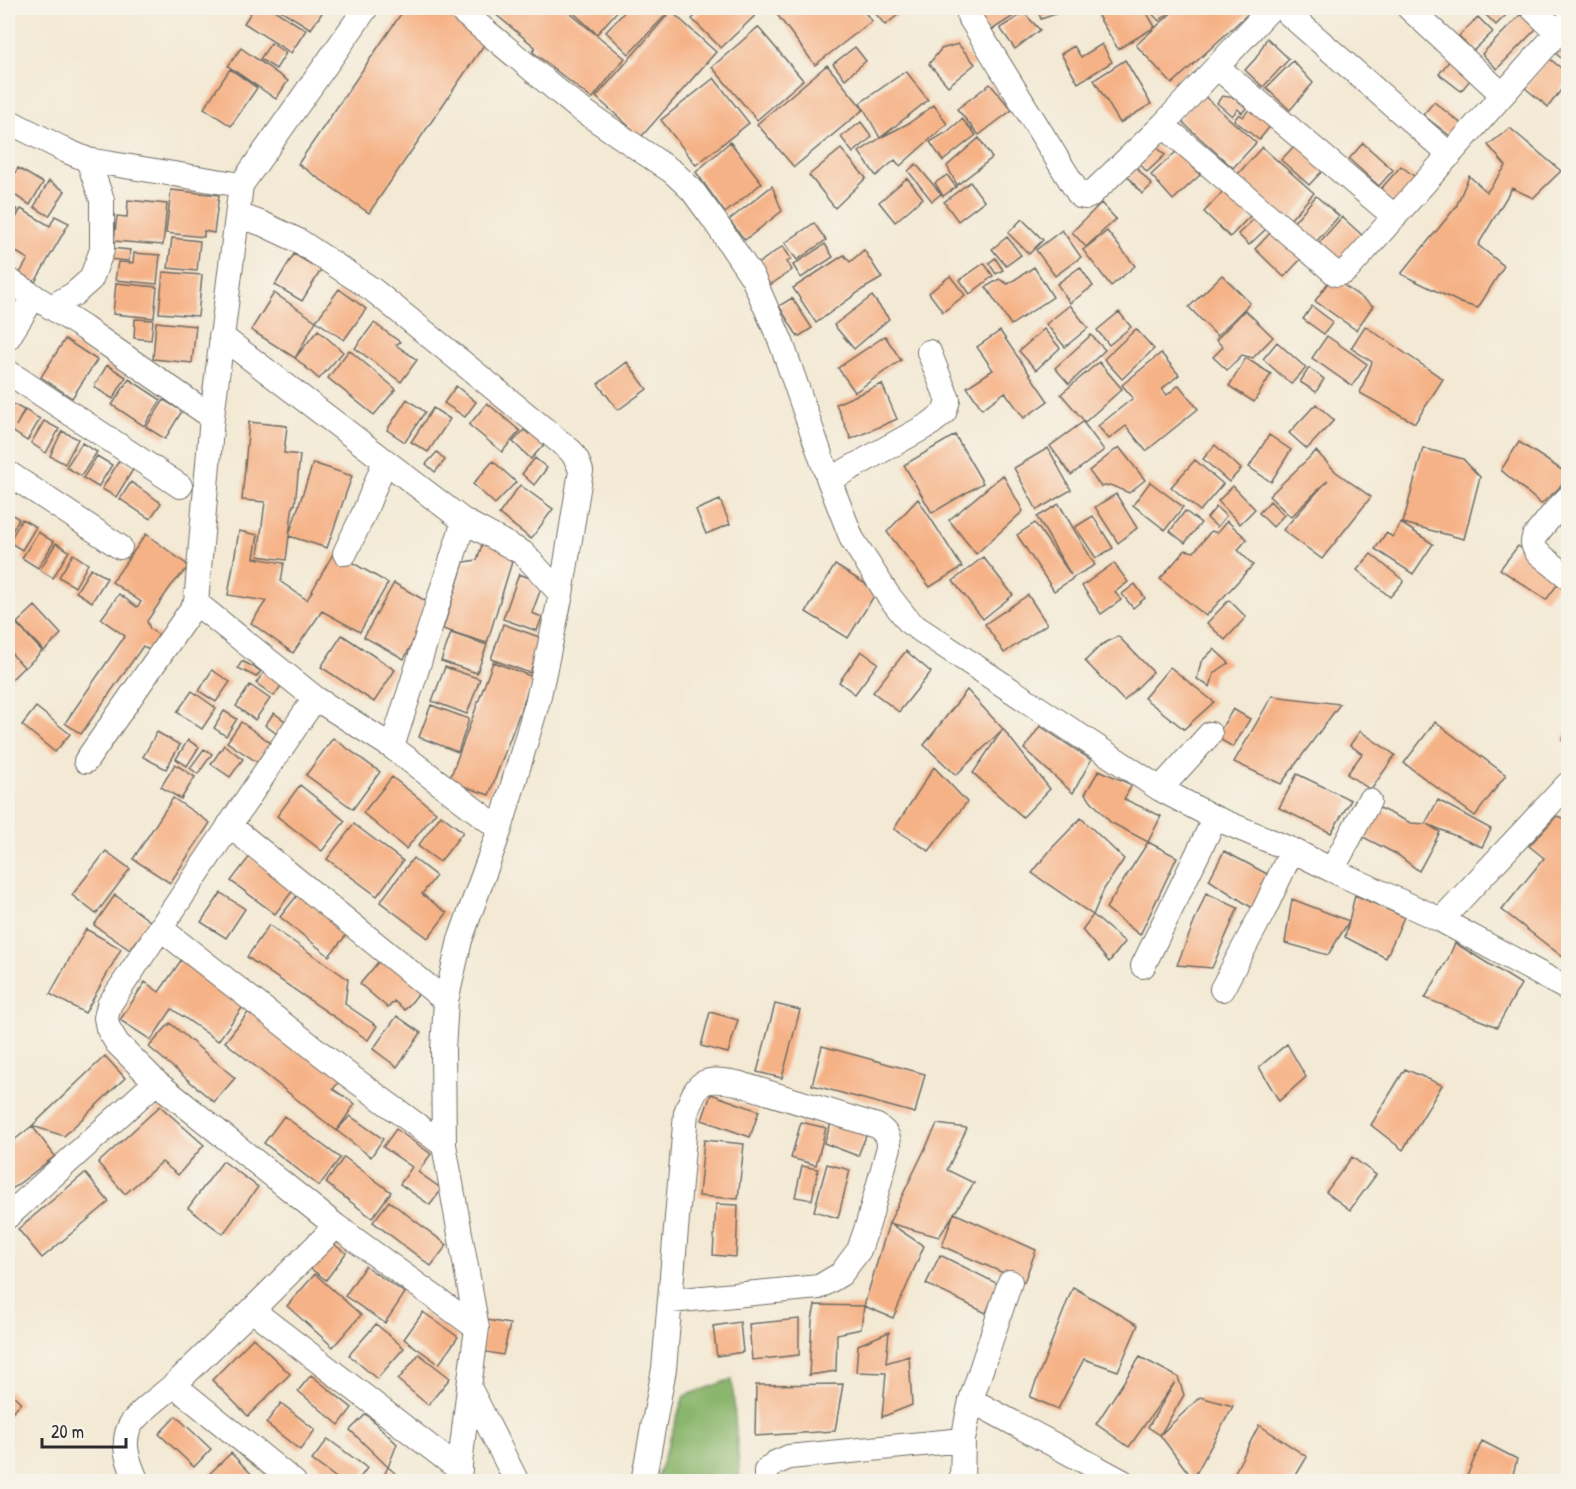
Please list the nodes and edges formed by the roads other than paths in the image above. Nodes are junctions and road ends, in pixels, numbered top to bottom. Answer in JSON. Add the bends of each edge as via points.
{"nodes":[{"id":1,"x":366,"y":8,"type":"edge"},
{"id":2,"x":458,"y":8,"type":"edge"},
{"id":3,"x":1271,"y":8,"type":"edge"},
{"id":4,"x":1282,"y":8,"type":"edge"},
{"id":5,"x":1409,"y":8,"type":"edge"},
{"id":6,"x":1532,"y":8,"type":"edge"},
{"id":7,"x":969,"y":16,"type":"dead end"},
{"id":8,"x":1563,"y":27,"type":"edge"},
{"id":9,"x":1217,"y":67,"type":"junction"},
{"id":10,"x":1502,"y":94,"type":"junction"},
{"id":11,"x":8,"y":121,"type":"edge"},
{"id":12,"x":1163,"y":125,"type":"junction"},
{"id":13,"x":1450,"y":155,"type":"junction"},
{"id":14,"x":88,"y":160,"type":"junction"},
{"id":15,"x":241,"y":185,"type":"junction"},
{"id":16,"x":238,"y":215,"type":"junction"},
{"id":17,"x":1395,"y":217,"type":"junction"},
{"id":18,"x":8,"y":279,"type":"edge"},
{"id":19,"x":42,"y":302,"type":"junction"},
{"id":20,"x":222,"y":336,"type":"junction"},
{"id":21,"x":8,"y":338,"type":"edge"},
{"id":22,"x":929,"y":352,"type":"dead end"},
{"id":23,"x":8,"y":372,"type":"edge"},
{"id":24,"x":212,"y":417,"type":"junction"},
{"id":25,"x":385,"y":461,"type":"junction"},
{"id":26,"x":8,"y":473,"type":"edge"},
{"id":27,"x":829,"y":480,"type":"junction"},
{"id":28,"x":180,"y":486,"type":"dead end"},
{"id":29,"x":1569,"y":498,"type":"edge"},
{"id":30,"x":464,"y":521,"type":"junction"},
{"id":31,"x":120,"y":547,"type":"dead end"},
{"id":32,"x":345,"y":553,"type":"dead end"},
{"id":33,"x":1569,"y":577,"type":"edge"},
{"id":34,"x":561,"y":594,"type":"junction"},
{"id":35,"x":196,"y":603,"type":"junction"},
{"id":36,"x":315,"y":698,"type":"junction"},
{"id":37,"x":1210,"y":734,"type":"dead end"},
{"id":38,"x":392,"y":747,"type":"junction"},
{"id":39,"x":87,"y":760,"type":"dead end"},
{"id":40,"x":1569,"y":784,"type":"edge"},
{"id":41,"x":1160,"y":789,"type":"junction"},
{"id":42,"x":1369,"y":801,"type":"dead end"},
{"id":43,"x":1215,"y":818,"type":"junction"},
{"id":44,"x":229,"y":825,"type":"junction"},
{"id":45,"x":500,"y":829,"type":"junction"},
{"id":46,"x":1292,"y":850,"type":"junction"},
{"id":47,"x":1332,"y":870,"type":"junction"},
{"id":48,"x":1441,"y":920,"type":"junction"},
{"id":49,"x":160,"y":928,"type":"junction"},
{"id":50,"x":1143,"y":966,"type":"dead end"},
{"id":51,"x":1222,"y":989,"type":"dead end"},
{"id":52,"x":1569,"y":989,"type":"edge"},
{"id":53,"x":446,"y":1001,"type":"junction"},
{"id":54,"x":156,"y":1082,"type":"junction"},
{"id":55,"x":444,"y":1145,"type":"junction"},
{"id":56,"x":8,"y":1216,"type":"edge"},
{"id":57,"x":336,"y":1226,"type":"junction"},
{"id":58,"x":1010,"y":1282,"type":"dead end"},
{"id":59,"x":671,"y":1301,"type":"junction"},
{"id":60,"x":252,"y":1310,"type":"junction"},
{"id":61,"x":477,"y":1328,"type":"junction"},
{"id":62,"x":174,"y":1384,"type":"junction"},
{"id":63,"x":469,"y":1387,"type":"junction"},
{"id":64,"x":971,"y":1400,"type":"junction"},
{"id":65,"x":963,"y":1440,"type":"junction"},
{"id":66,"x":459,"y":1476,"type":"edge"},
{"id":67,"x":137,"y":1482,"type":"edge"},
{"id":68,"x":294,"y":1482,"type":"edge"},
{"id":69,"x":517,"y":1482,"type":"edge"},
{"id":70,"x":643,"y":1482,"type":"edge"},
{"id":71,"x":766,"y":1482,"type":"edge"},
{"id":72,"x":962,"y":1482,"type":"edge"},
{"id":73,"x":1123,"y":1482,"type":"edge"}],
"edges":[{"from":1,"to":15,"type":"street"},
{"from":2,"to":27,"type":"street","via":[[576,106],[665,166],[692,190],[753,278],[781,342]]},
{"from":3,"to":9,"type":"street"},
{"from":4,"to":13,"type":"street"},
{"from":5,"to":10,"type":"street"},
{"from":6,"to":8,"type":"street"},
{"from":7,"to":12,"type":"street","via":[[1080,196],[1089,196]]},
{"from":8,"to":10,"type":"street"},
{"from":9,"to":12,"type":"street"},
{"from":9,"to":17,"type":"street"},
{"from":10,"to":13,"type":"street"},
{"from":11,"to":14,"type":"street"},
{"from":12,"to":17,"type":"street","via":[[1336,274],[1350,267]]},
{"from":13,"to":17,"type":"street"},
{"from":14,"to":15,"type":"street"},
{"from":14,"to":19,"type":"street","via":[[102,200],[102,250],[92,279],[74,294]]},
{"from":15,"to":16,"type":"street"},
{"from":16,"to":20,"type":"street"},
{"from":16,"to":34,"type":"street","via":[[299,241],[373,290],[574,455],[581,471]]},
{"from":18,"to":19,"type":"street"},
{"from":19,"to":21,"type":"street"},
{"from":19,"to":24,"type":"street"},
{"from":20,"to":24,"type":"street"},
{"from":20,"to":25,"type":"street"},
{"from":22,"to":27,"type":"street","via":[[948,400],[944,413]]},
{"from":23,"to":28,"type":"street"},
{"from":24,"to":35,"type":"street"},
{"from":25,"to":30,"type":"street"},
{"from":25,"to":32,"type":"street"},
{"from":26,"to":31,"type":"street"},
{"from":27,"to":41,"type":"street","via":[[852,539],[910,623]]},
{"from":29,"to":33,"type":"street","via":[[1532,542],[1537,552]]},
{"from":30,"to":34,"type":"street","via":[[523,553]]},
{"from":30,"to":38,"type":"street"},
{"from":34,"to":45,"type":"street","via":[[538,700]]},
{"from":35,"to":36,"type":"street"},
{"from":35,"to":39,"type":"street"},
{"from":36,"to":38,"type":"street"},
{"from":36,"to":44,"type":"street"},
{"from":37,"to":41,"type":"street"},
{"from":38,"to":45,"type":"street"},
{"from":40,"to":48,"type":"street"},
{"from":41,"to":43,"type":"street"},
{"from":42,"to":47,"type":"street"},
{"from":43,"to":46,"type":"street"},
{"from":43,"to":50,"type":"street"},
{"from":44,"to":49,"type":"street"},
{"from":44,"to":53,"type":"street"},
{"from":45,"to":53,"type":"street","via":[[460,940]]},
{"from":46,"to":47,"type":"street"},
{"from":46,"to":51,"type":"street"},
{"from":47,"to":48,"type":"street"},
{"from":48,"to":52,"type":"street"},
{"from":49,"to":54,"type":"street","via":[[109,1005],[106,1018],[117,1043]]},
{"from":49,"to":55,"type":"street"},
{"from":53,"to":55,"type":"street"},
{"from":54,"to":56,"type":"street"},
{"from":54,"to":57,"type":"street"},
{"from":55,"to":61,"type":"street"},
{"from":57,"to":60,"type":"street"},
{"from":57,"to":61,"type":"street"},
{"from":58,"to":64,"type":"street"},
{"from":59,"to":59,"type":"street","via":[[819,1287],[841,1274],[859,1250],[889,1137],[876,1126],[737,1083],[704,1082],[696,1089],[686,1113]]},
{"from":59,"to":70,"type":"street","via":[[664,1370]]},
{"from":60,"to":62,"type":"street"},
{"from":60,"to":66,"type":"street"},
{"from":61,"to":63,"type":"street"},
{"from":62,"to":67,"type":"street","via":[[129,1428],[128,1460]]},
{"from":62,"to":68,"type":"street"},
{"from":63,"to":66,"type":"street"},
{"from":63,"to":69,"type":"street"},
{"from":64,"to":65,"type":"street"},
{"from":64,"to":73,"type":"street"},
{"from":65,"to":71,"type":"street","via":[[789,1457],[775,1462],[766,1472]]},
{"from":65,"to":72,"type":"street"}]}
